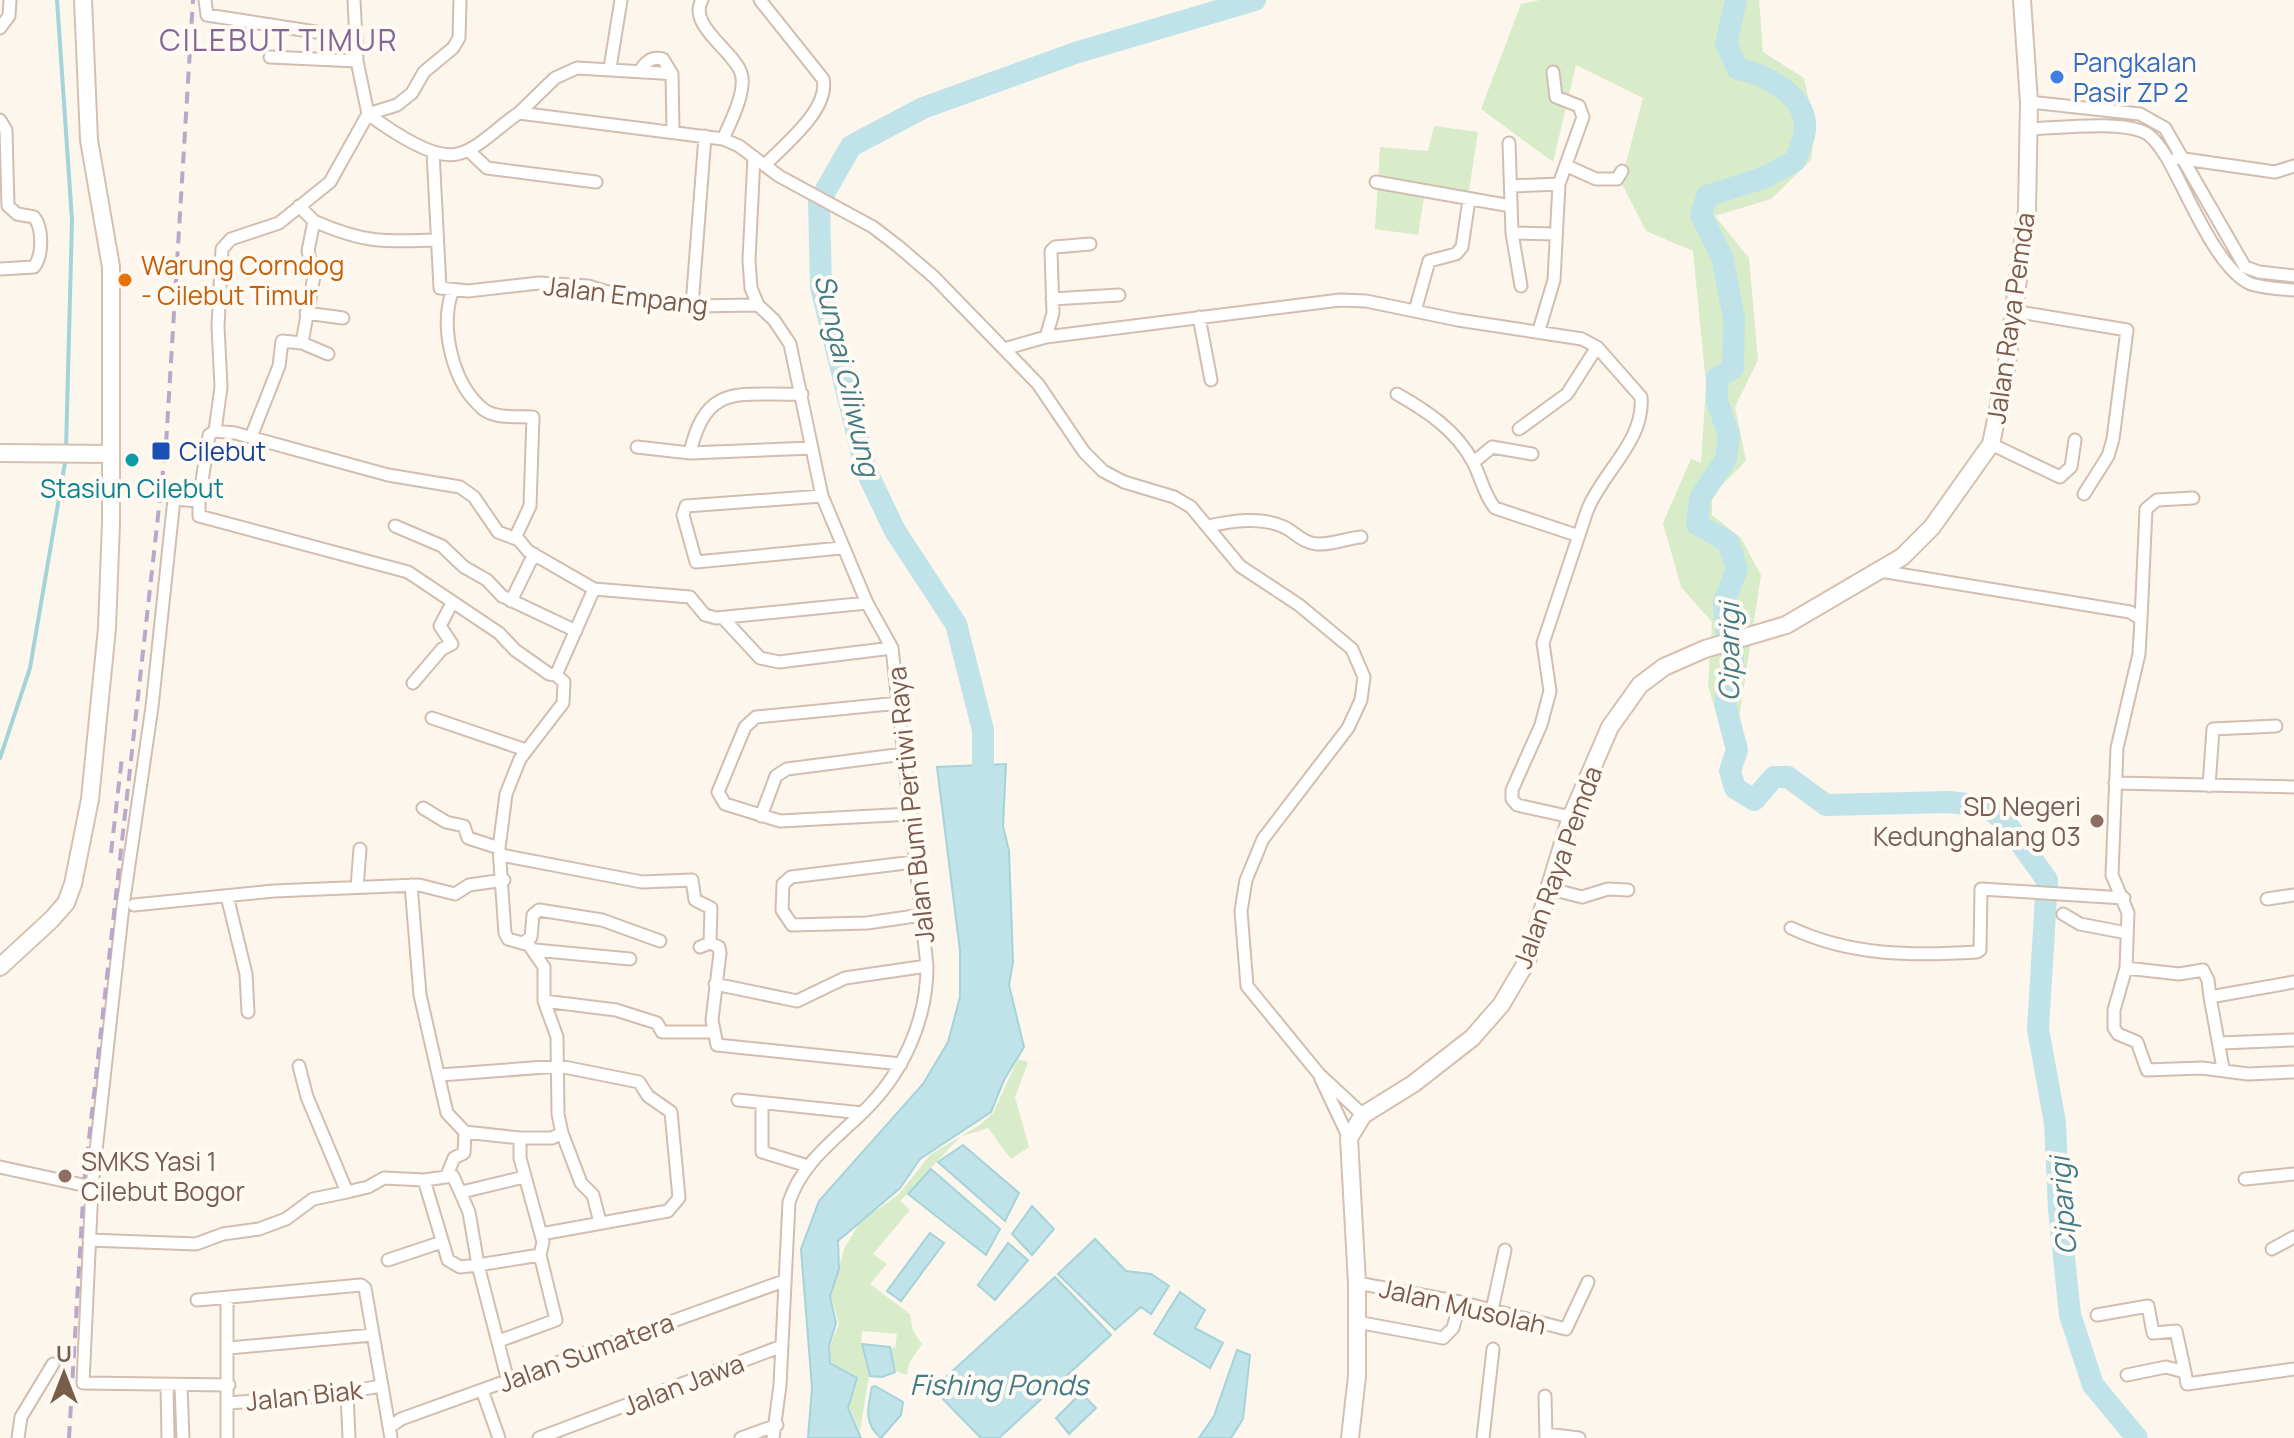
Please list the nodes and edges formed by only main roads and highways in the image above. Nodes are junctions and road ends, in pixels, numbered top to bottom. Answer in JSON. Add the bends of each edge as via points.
{"nodes":[{"id":1,"x":83,"y":0,"type":"edge"},
{"id":2,"x":2022,"y":0,"type":"edge"},
{"id":3,"x":0,"y":453,"type":"edge"},
{"id":4,"x":110,"y":454,"type":"junction"},
{"id":5,"x":0,"y":967,"type":"edge"},
{"id":6,"x":1350,"y":1438,"type":"edge"}],
"edges":[{"from":1,"to":4,"type":"main road","via":[[89,140],[111,267]]},
{"from":2,"to":6,"type":"main road","name":"Jalan Raya Pemda","via":[[2029,102],[2027,210],[1991,444],[1932,527],[1902,557],[1812,612],[1664,667],[1640,685],[1610,727],[1571,817],[1527,961],[1501,1005],[1472,1038],[1363,1115],[1349,1138],[1357,1283],[1357,1376]]},
{"from":3,"to":4,"type":"main road"},
{"from":4,"to":5,"type":"main road","via":[[107,628],[90,799],[77,865],[66,903]]}]}
